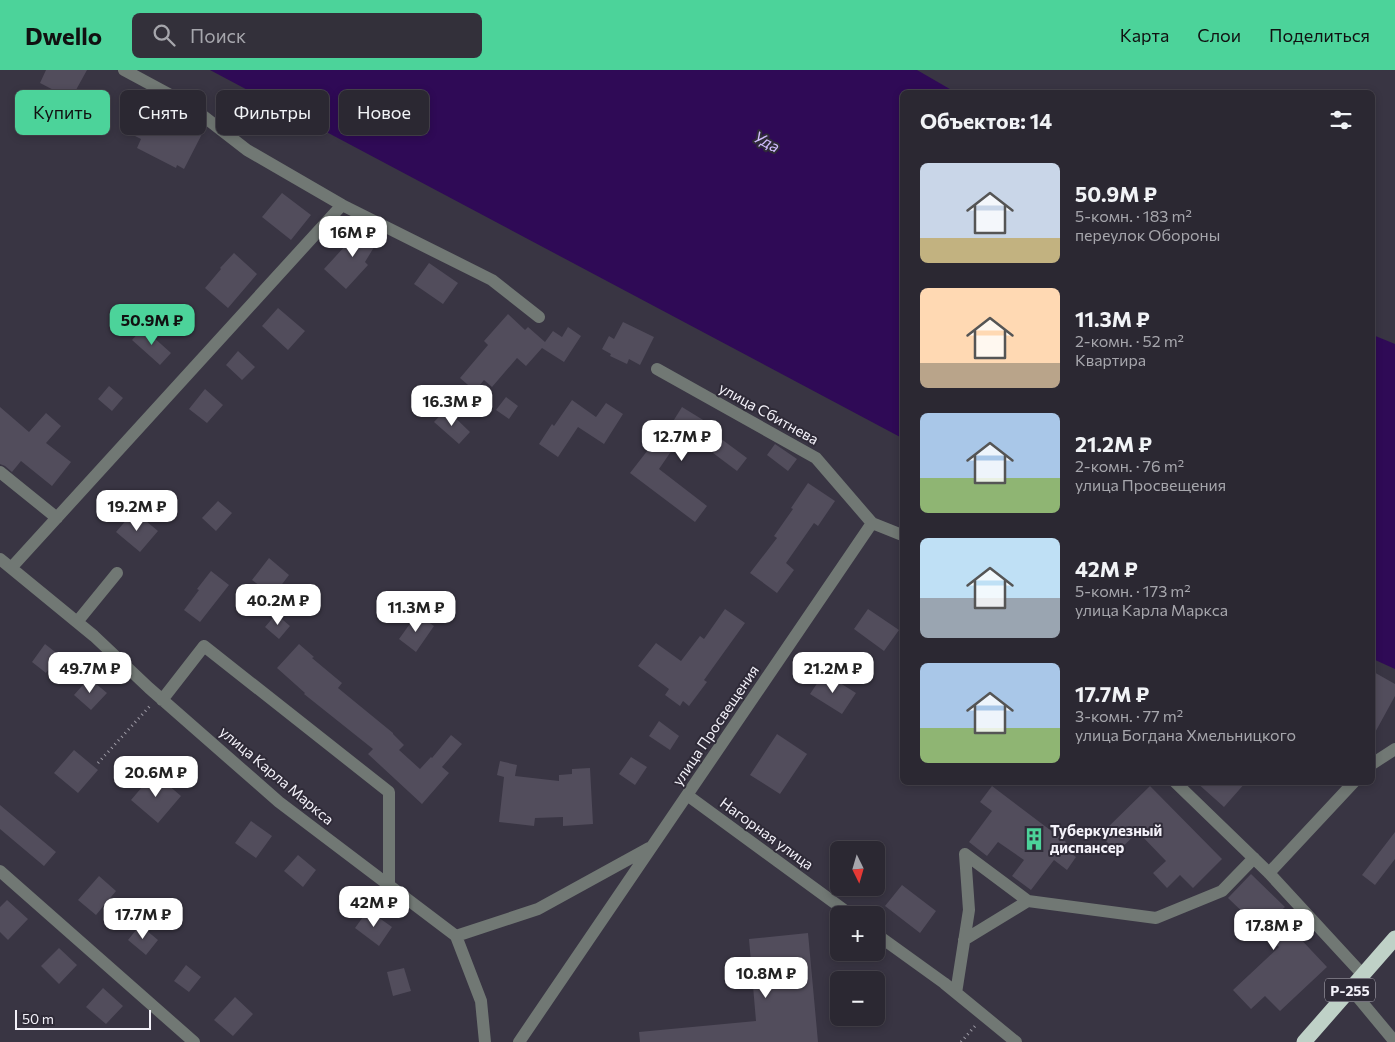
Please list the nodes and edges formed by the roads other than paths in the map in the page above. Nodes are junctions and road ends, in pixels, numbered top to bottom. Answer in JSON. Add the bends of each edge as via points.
{"nodes":[{"id":1,"x":124,"y":70,"type":"edge"},
{"id":2,"x":342,"y":205,"type":"junction"},
{"id":3,"x":539,"y":317,"type":"dead end"},
{"id":4,"x":657,"y":369,"type":"dead end"},
{"id":5,"x":0,"y":472,"type":"edge"},
{"id":6,"x":57,"y":518,"type":"junction"},
{"id":7,"x":872,"y":522,"type":"junction"},
{"id":8,"x":900,"y":534,"type":"edge"},
{"id":9,"x":0,"y":559,"type":"edge"},
{"id":10,"x":11,"y":568,"type":"junction"},
{"id":11,"x":117,"y":573,"type":"dead end"},
{"id":12,"x":77,"y":622,"type":"junction"},
{"id":13,"x":160,"y":698,"type":"junction"},
{"id":14,"x":1395,"y":749,"type":"edge"},
{"id":15,"x":1375,"y":762,"type":"edge"},
{"id":16,"x":1178,"y":785,"type":"edge"},
{"id":17,"x":1351,"y":785,"type":"edge"},
{"id":18,"x":687,"y":795,"type":"junction"},
{"id":19,"x":652,"y":847,"type":"junction"},
{"id":20,"x":1254,"y":858,"type":"junction"},
{"id":21,"x":0,"y":871,"type":"edge"},
{"id":22,"x":1269,"y":873,"type":"junction"},
{"id":23,"x":389,"y":885,"type":"junction"},
{"id":24,"x":1028,"y":901,"type":"junction"},
{"id":25,"x":839,"y":906,"type":"edge"},
{"id":26,"x":456,"y":936,"type":"junction"},
{"id":27,"x":1395,"y":938,"type":"edge"},
{"id":28,"x":964,"y":940,"type":"junction"},
{"id":29,"x":885,"y":941,"type":"edge"},
{"id":30,"x":1363,"y":975,"type":"junction"},
{"id":31,"x":1351,"y":989,"type":"junction"},
{"id":32,"x":956,"y":993,"type":"junction"},
{"id":33,"x":1382,"y":1026,"type":"junction"},
{"id":34,"x":1395,"y":1031,"type":"edge"},
{"id":35,"x":194,"y":1042,"type":"edge"},
{"id":36,"x":485,"y":1042,"type":"edge"},
{"id":37,"x":519,"y":1042,"type":"edge"},
{"id":38,"x":1016,"y":1042,"type":"edge"},
{"id":39,"x":1304,"y":1042,"type":"edge"},
{"id":40,"x":1395,"y":1042,"type":"edge"}],
"edges":[{"from":1,"to":2,"type":"street","via":[[189,104],[247,150]]},
{"from":2,"to":3,"type":"street","via":[[492,280]]},
{"from":2,"to":6,"type":"street"},
{"from":4,"to":7,"type":"street","name":"улица Сбитнева","via":[[816,458]]},
{"from":5,"to":6,"type":"street"},
{"from":6,"to":10,"type":"street"},
{"from":7,"to":8,"type":"street"},
{"from":7,"to":18,"type":"street","name":"улица Просвещения"},
{"from":9,"to":10,"type":"street","name":"улица Карла Маркса"},
{"from":10,"to":12,"type":"street","name":"улица Карла Маркса"},
{"from":11,"to":12,"type":"street"},
{"from":12,"to":13,"type":"street","name":"улица Карла Маркса"},
{"from":13,"to":23,"type":"street","name":"улица Карла Маркса","via":[[279,802]]},
{"from":13,"to":23,"type":"street","via":[[204,646],[389,792]]},
{"from":14,"to":15,"type":"street"},
{"from":16,"to":20,"type":"street"},
{"from":17,"to":22,"type":"street"},
{"from":18,"to":19,"type":"street","name":"улица Просвещения"},
{"from":18,"to":25,"type":"street","name":"Нагорная улица"},
{"from":19,"to":26,"type":"street","name":"улица Просвещения","via":[[538,909]]},
{"from":19,"to":37,"type":"street","name":"улица Просвещения"},
{"from":20,"to":22,"type":"street"},
{"from":20,"to":24,"type":"street","via":[[1222,891],[1156,918]]},
{"from":21,"to":35,"type":"street"},
{"from":22,"to":30,"type":"street"},
{"from":23,"to":26,"type":"street","name":"улица Карла Маркса"},
{"from":24,"to":28,"type":"street"},
{"from":24,"to":28,"type":"street","via":[[965,854],[968,910]]},
{"from":26,"to":36,"type":"street","via":[[481,1001]]},
{"from":27,"to":30,"type":"highway","number":"Р-255"},
{"from":28,"to":32,"type":"street"},
{"from":29,"to":32,"type":"street"},
{"from":30,"to":31,"type":"highway","number":"Р-255"},
{"from":31,"to":33,"type":"street"},
{"from":31,"to":39,"type":"highway","number":"Р-255"},
{"from":32,"to":38,"type":"street"},
{"from":33,"to":34,"type":"street"},
{"from":33,"to":40,"type":"street"}]}
